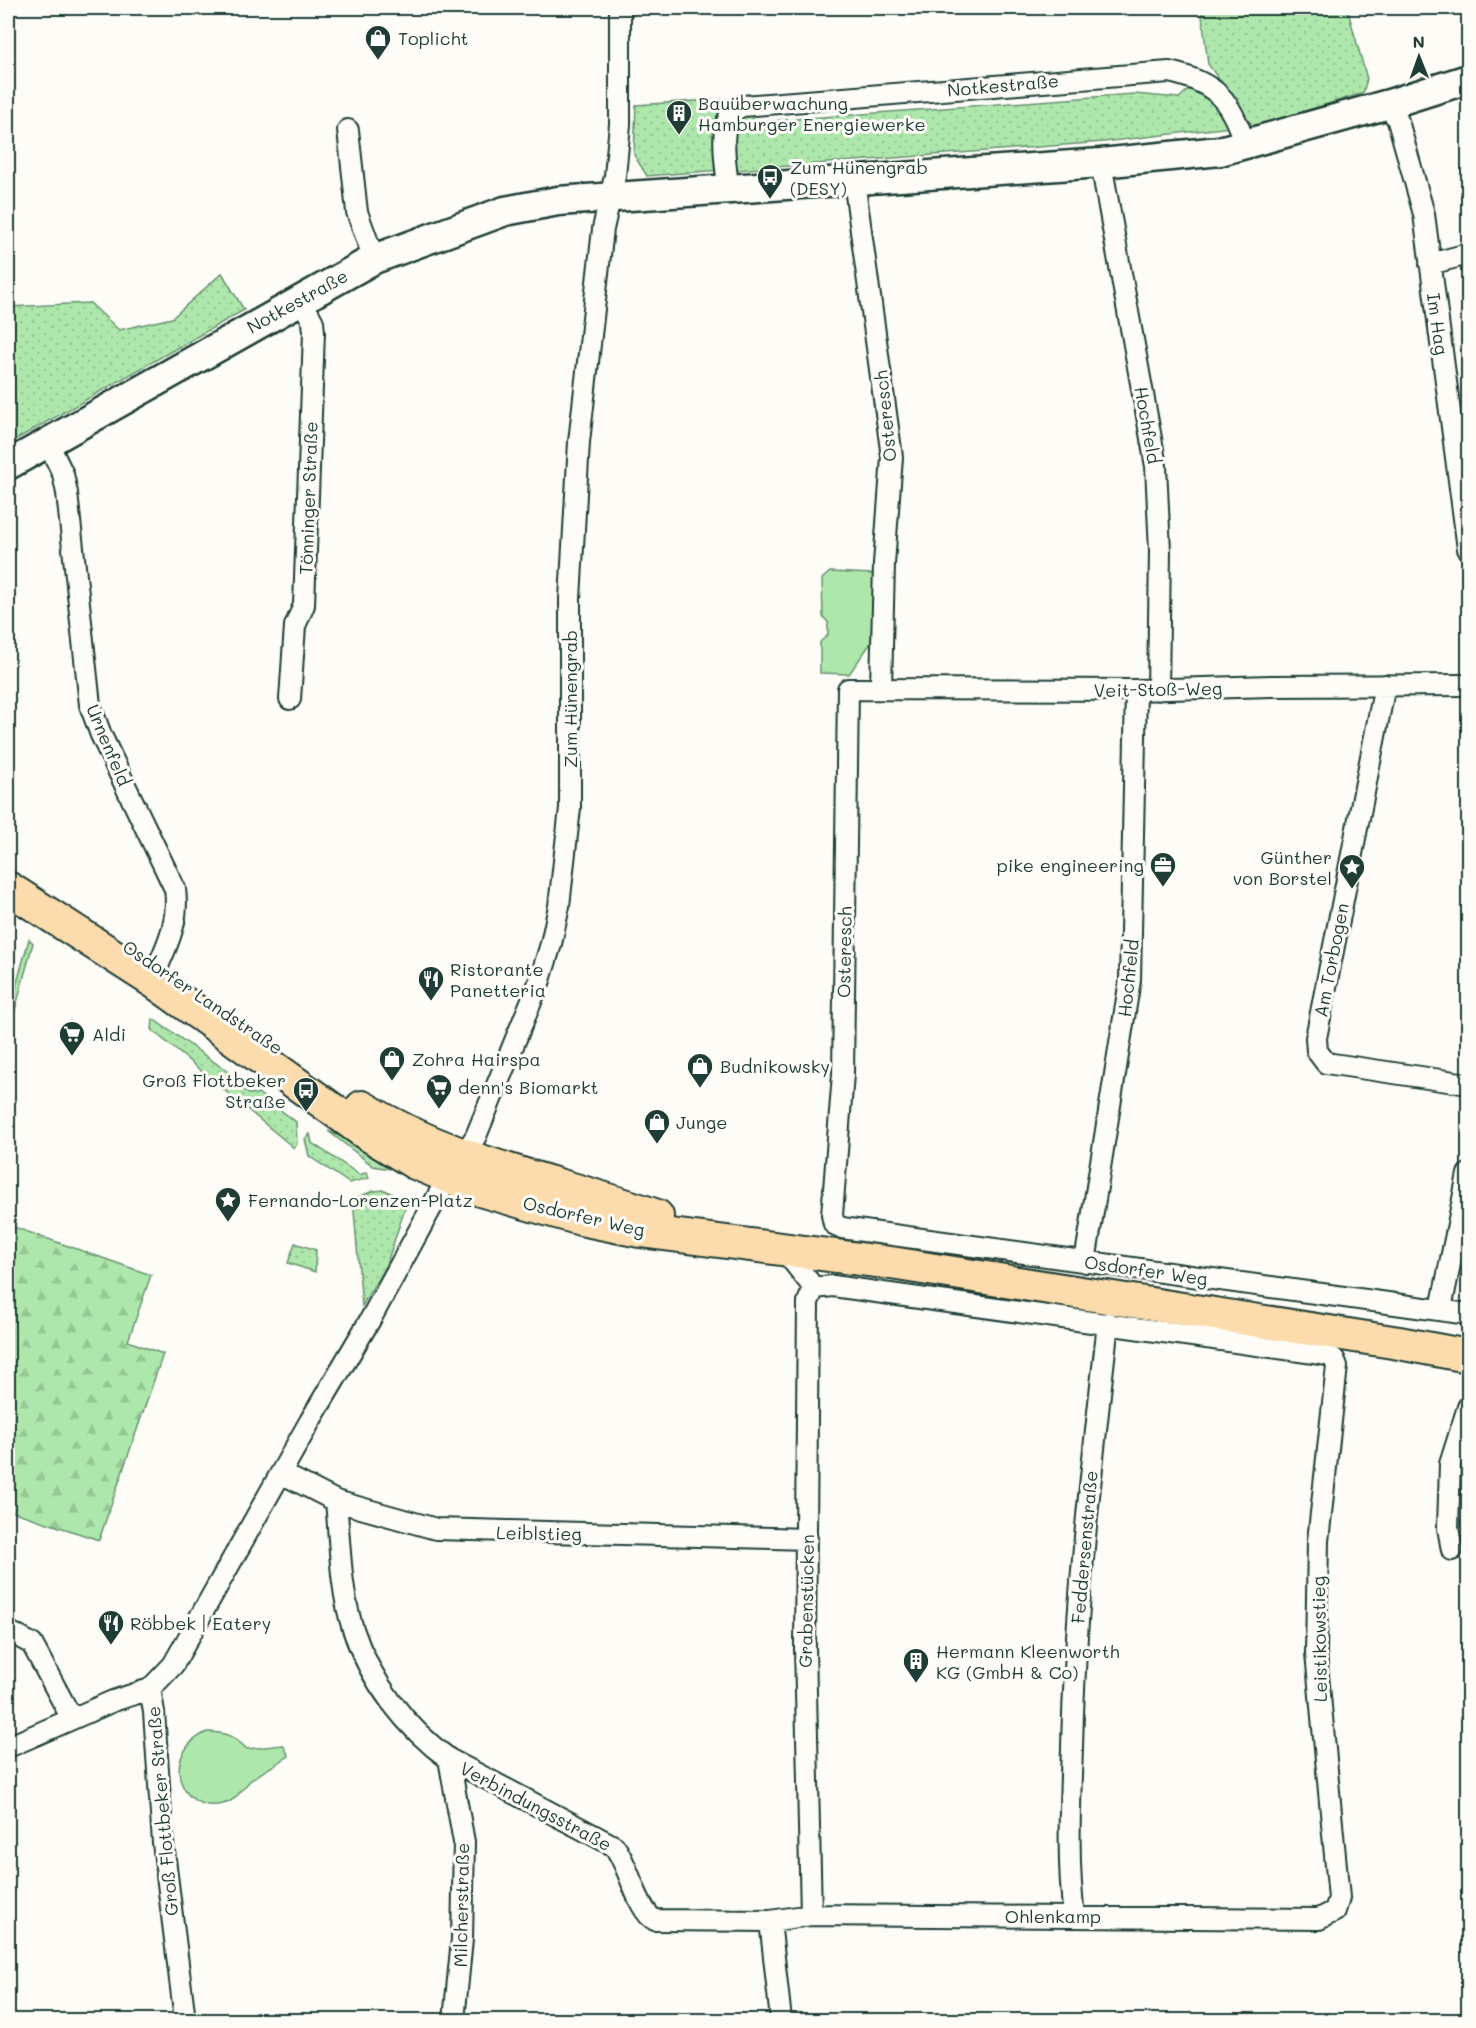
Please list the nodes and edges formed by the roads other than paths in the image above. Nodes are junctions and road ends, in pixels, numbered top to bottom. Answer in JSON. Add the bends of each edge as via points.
{"nodes":[{"id":1,"x":620,"y":8,"type":"edge"},
{"id":2,"x":1468,"y":79,"type":"edge"},
{"id":3,"x":1389,"y":104,"type":"junction"},
{"id":4,"x":348,"y":130,"type":"dead end"},
{"id":5,"x":1245,"y":146,"type":"junction"},
{"id":6,"x":1101,"y":163,"type":"junction"},
{"id":7,"x":854,"y":180,"type":"junction"},
{"id":8,"x":728,"y":189,"type":"junction"},
{"id":9,"x":609,"y":197,"type":"junction"},
{"id":10,"x":1468,"y":254,"type":"edge"},
{"id":11,"x":374,"y":259,"type":"junction"},
{"id":12,"x":1430,"y":264,"type":"junction"},
{"id":13,"x":301,"y":299,"type":"junction"},
{"id":14,"x":48,"y":443,"type":"junction"},
{"id":15,"x":8,"y":465,"type":"edge"},
{"id":16,"x":1468,"y":549,"type":"edge"},
{"id":17,"x":1385,"y":686,"type":"junction"},
{"id":18,"x":1468,"y":686,"type":"edge"},
{"id":19,"x":881,"y":688,"type":"junction"},
{"id":20,"x":848,"y":689,"type":"joint"},
{"id":21,"x":1136,"y":690,"type":"junction"},
{"id":22,"x":1158,"y":690,"type":"junction"},
{"id":23,"x":290,"y":699,"type":"dead end"},
{"id":24,"x":8,"y":867,"type":"edge"},
{"id":25,"x":8,"y":888,"type":"edge"},
{"id":26,"x":158,"y":966,"type":"junction"},
{"id":27,"x":1461,"y":1083,"type":"dead end"},
{"id":28,"x":456,"y":1167,"type":"junction"},
{"id":29,"x":1468,"y":1174,"type":"edge"},
{"id":30,"x":832,"y":1215,"type":"joint"},
{"id":31,"x":784,"y":1250,"type":"junction"},
{"id":32,"x":1085,"y":1262,"type":"junction"},
{"id":33,"x":814,"y":1288,"type":"junction"},
{"id":34,"x":1441,"y":1309,"type":"junction"},
{"id":35,"x":1468,"y":1314,"type":"edge"},
{"id":36,"x":1108,"y":1323,"type":"junction"},
{"id":37,"x":1468,"y":1339,"type":"edge"},
{"id":38,"x":1399,"y":1342,"type":"junction"},
{"id":39,"x":1468,"y":1356,"type":"edge"},
{"id":40,"x":1468,"y":1407,"type":"edge"},
{"id":41,"x":281,"y":1473,"type":"junction"},
{"id":42,"x":336,"y":1502,"type":"junction"},
{"id":43,"x":807,"y":1539,"type":"junction"},
{"id":44,"x":1452,"y":1550,"type":"dead end"},
{"id":45,"x":8,"y":1630,"type":"edge"},
{"id":46,"x":150,"y":1689,"type":"junction"},
{"id":47,"x":72,"y":1719,"type":"junction"},
{"id":48,"x":8,"y":1747,"type":"edge"},
{"id":49,"x":449,"y":1759,"type":"junction"},
{"id":50,"x":1335,"y":1911,"type":"joint"},
{"id":51,"x":811,"y":1915,"type":"junction"},
{"id":52,"x":1074,"y":1916,"type":"junction"},
{"id":53,"x":651,"y":1918,"type":"joint"},
{"id":54,"x":770,"y":1921,"type":"junction"},
{"id":55,"x":185,"y":2020,"type":"edge"},
{"id":56,"x":454,"y":2020,"type":"edge"},
{"id":57,"x":781,"y":2020,"type":"edge"}],
"edges":[{"from":1,"to":9,"type":"street","via":[[620,124]]},
{"from":2,"to":3,"type":"street","name":"Notkestraße"},
{"from":3,"to":5,"type":"street","name":"Notkestraße"},
{"from":3,"to":12,"type":"street","name":"Im Hag","via":[[1398,121],[1424,214]]},
{"from":4,"to":11,"type":"street","via":[[357,212]]},
{"from":5,"to":6,"type":"street","name":"Notkestraße"},
{"from":5,"to":8,"type":"street","name":"Notkestraße","via":[[1226,100],[1193,77],[1168,72],[754,105],[735,108],[726,121]]},
{"from":6,"to":7,"type":"street","name":"Notkestraße"},
{"from":6,"to":22,"type":"street","name":"Hochfeld","via":[[1156,466],[1160,552]]},
{"from":7,"to":8,"type":"street","name":"Notkestraße"},
{"from":7,"to":19,"type":"street","name":"Osteresch","via":[[892,458]]},
{"from":8,"to":9,"type":"street","name":"Notkestraße"},
{"from":9,"to":11,"type":"street","name":"Notkestraße","via":[[558,201],[505,212]]},
{"from":9,"to":28,"type":"street","name":"Zum Hünengrab","via":[[579,442],[570,599],[570,808],[559,906],[540,980],[491,1103]]},
{"from":10,"to":12,"type":"street"},
{"from":11,"to":13,"type":"street","name":"Notkestraße"},
{"from":12,"to":16,"type":"street","name":"Im Hag"},
{"from":13,"to":14,"type":"street","name":"Notkestraße"},
{"from":13,"to":23,"type":"street","name":"Tönninger Straße","via":[[314,332],[304,605],[295,626]]},
{"from":14,"to":15,"type":"street","name":"Notkestraße"},
{"from":14,"to":26,"type":"street","name":"Urnenfeld","via":[[63,474],[67,493],[90,705],[175,889],[175,927]]},
{"from":17,"to":18,"type":"street","name":"Veit-Stoß-Weg"},
{"from":17,"to":22,"type":"street","name":"Veit-Stoß-Weg"},
{"from":17,"to":27,"type":"street","name":"Am Torbogen","via":[[1316,1038],[1317,1051],[1326,1063]]},
{"from":19,"to":20,"type":"street","name":"Veit-Stoß-Weg"},
{"from":19,"to":21,"type":"street","name":"Veit-Stoß-Weg"},
{"from":20,"to":30,"type":"street","name":"Osteresch","via":[[843,1074]]},
{"from":21,"to":22,"type":"street","name":"Veit-Stoß-Weg"},
{"from":21,"to":32,"type":"street","name":"Hochfeld","via":[[1130,980]]},
{"from":24,"to":26,"type":"main road","name":"Osdorfer Landstraße"},
{"from":25,"to":28,"type":"main road","name":"Osdorfer Landstraße","via":[[156,983],[364,1132],[415,1163]]},
{"from":26,"to":28,"type":"main road","name":"Osdorfer Landstraße","via":[[363,1108]]},
{"from":28,"to":31,"type":"main road","name":"Osdorfer Weg","via":[[581,1219]]},
{"from":28,"to":41,"type":"street","name":"Groß Flottbeker Straße"},
{"from":29,"to":34,"type":"street"},
{"from":30,"to":32,"type":"street","name":"Osdorfer Weg","via":[[834,1224],[842,1228]]},
{"from":31,"to":33,"type":"street"},
{"from":31,"to":38,"type":"main road","name":"Osdorfer Weg"},
{"from":32,"to":34,"type":"street","name":"Osdorfer Weg"},
{"from":33,"to":36,"type":"street","via":[[833,1286]]},
{"from":33,"to":43,"type":"street","name":"Grabenstücken","via":[[808,1302]]},
{"from":34,"to":35,"type":"street","name":"Osdorfer Weg"},
{"from":36,"to":50,"type":"street","name":"Leistikowstieg","via":[[1328,1355],[1337,1366],[1318,1541],[1316,1653],[1339,1898]]},
{"from":36,"to":52,"type":"street","name":"Feddersenstraße","via":[[1073,1676],[1068,1874]]},
{"from":37,"to":38,"type":"main road","name":"Osdorfer Weg"},
{"from":38,"to":39,"type":"main road","name":"Osdorfer Weg"},
{"from":40,"to":44,"type":"street","via":[[1450,1464],[1448,1528]]},
{"from":41,"to":42,"type":"street","name":"Leiblstieg"},
{"from":41,"to":46,"type":"street","name":"Groß Flottbeker Straße","via":[[172,1665]]},
{"from":42,"to":43,"type":"street","name":"Leiblstieg","via":[[436,1529]]},
{"from":42,"to":49,"type":"street","via":[[345,1593],[353,1629],[368,1663],[404,1720]]},
{"from":43,"to":51,"type":"street","name":"Grabenstücken","via":[[805,1647]]},
{"from":45,"to":47,"type":"street","via":[[32,1644]]},
{"from":46,"to":47,"type":"street"},
{"from":46,"to":55,"type":"street","name":"Groß Flottbeker Straße","via":[[163,1843]]},
{"from":47,"to":48,"type":"street"},
{"from":49,"to":53,"type":"street","name":"Verbindungsstraße","via":[[614,1846]]},
{"from":49,"to":56,"type":"street","name":"Milcherstraße","via":[[464,1842],[462,1939]]},
{"from":50,"to":52,"type":"street","name":"Ohlenkamp","via":[[1319,1919]]},
{"from":51,"to":52,"type":"street","name":"Ohlenkamp"},
{"from":51,"to":54,"type":"street","name":"Ohlenkamp"},
{"from":53,"to":54,"type":"street","name":"Ohlenkamp"},
{"from":54,"to":57,"type":"street"}]}
